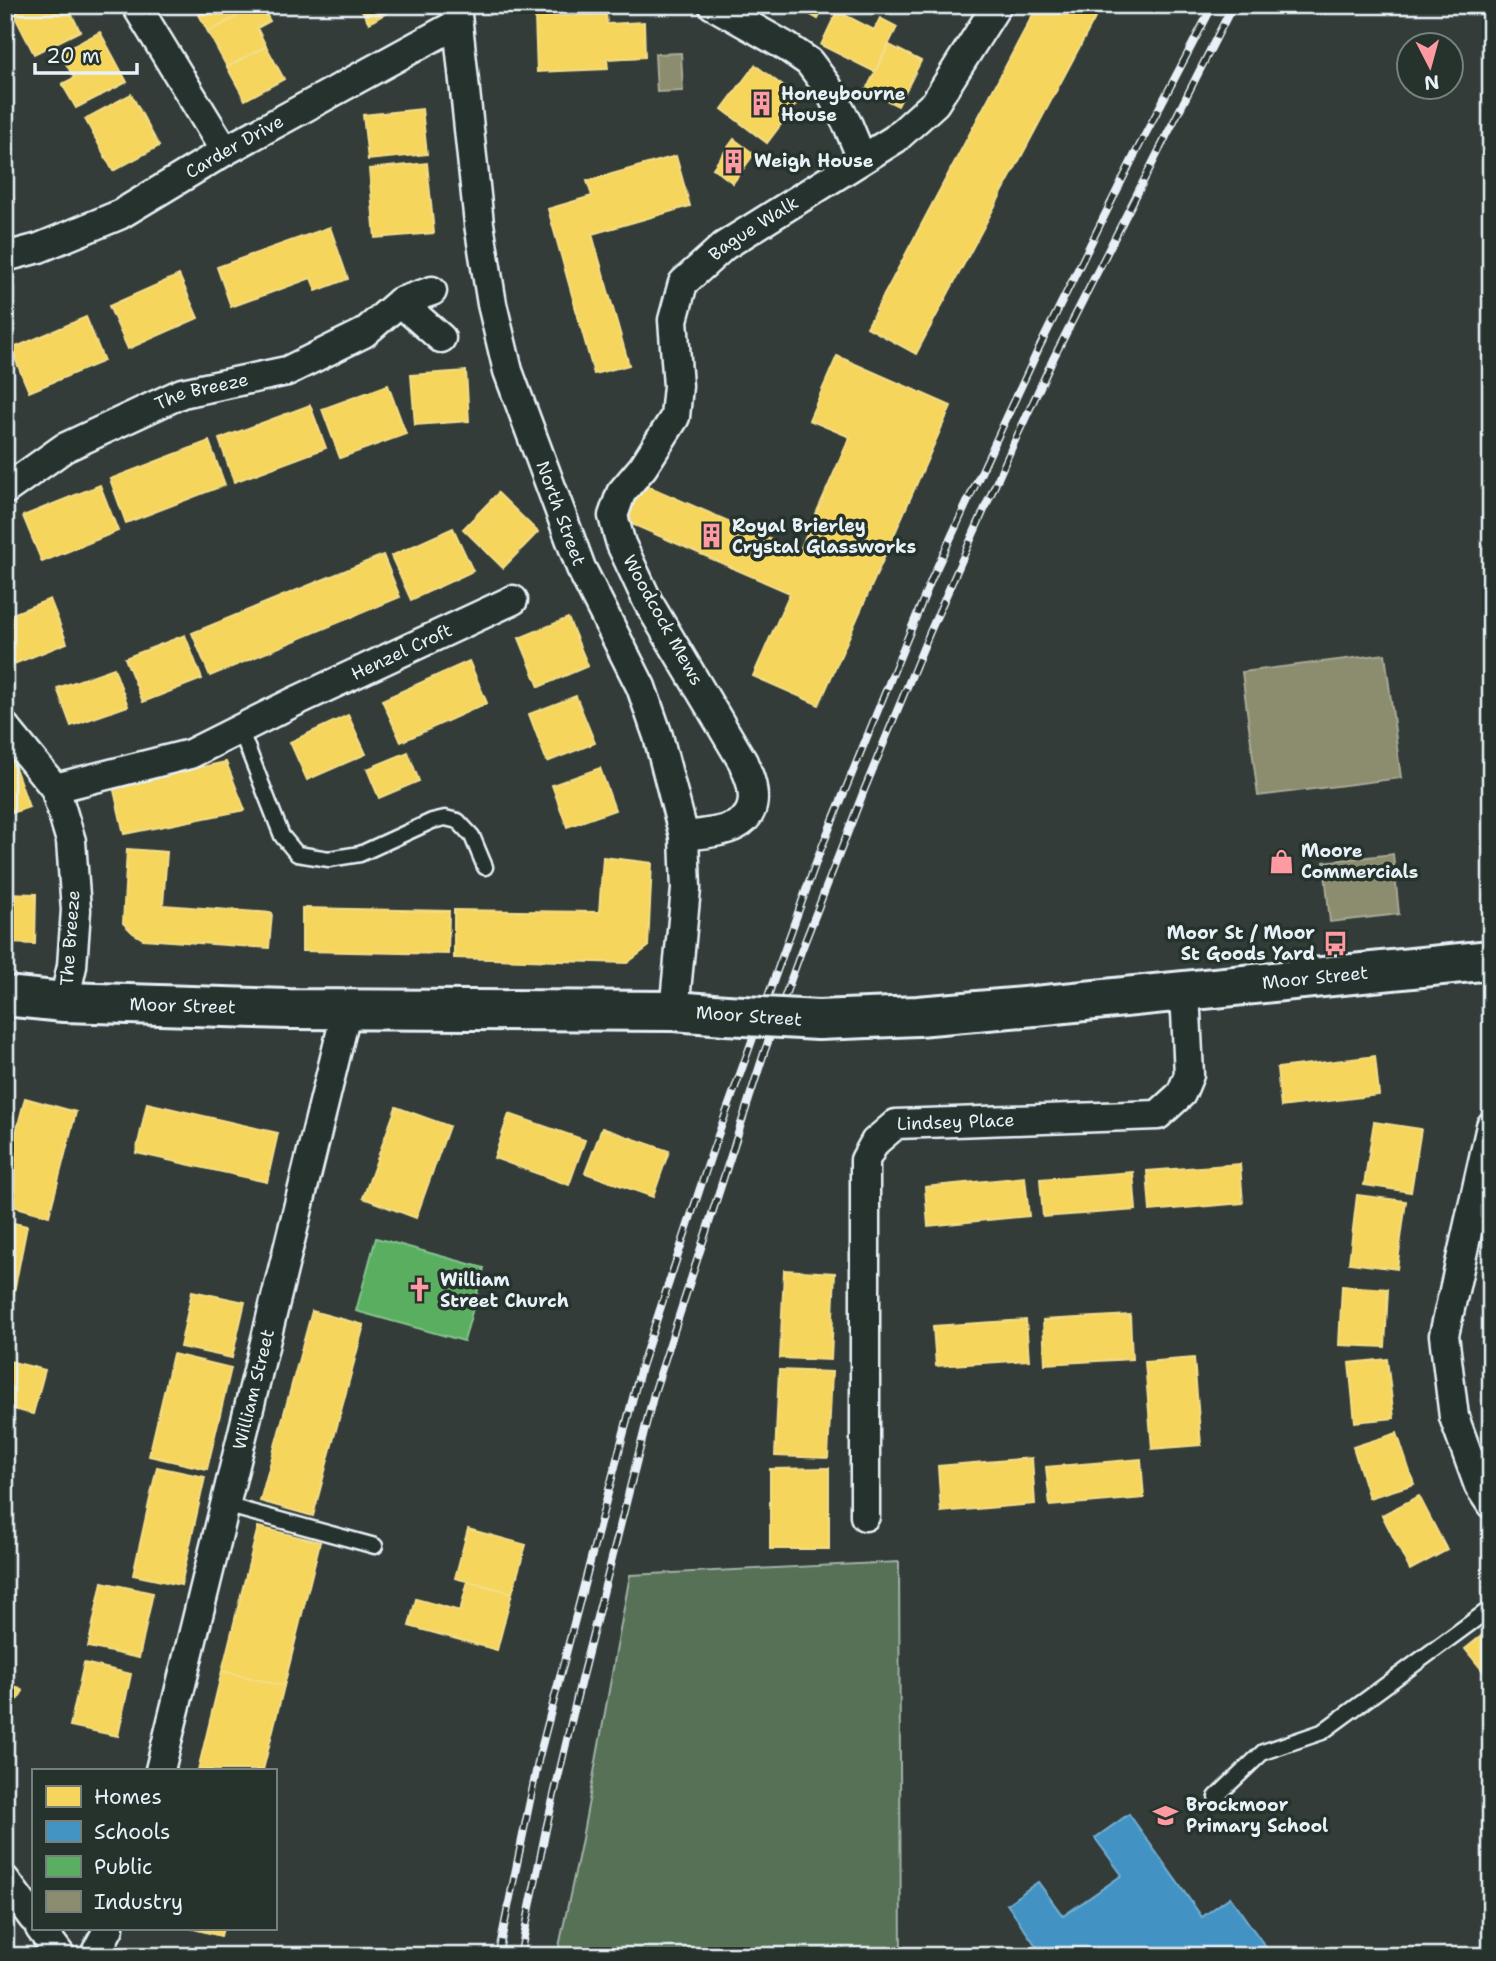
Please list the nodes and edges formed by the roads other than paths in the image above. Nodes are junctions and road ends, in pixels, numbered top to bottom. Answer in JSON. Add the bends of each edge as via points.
{"nodes":[{"id":1,"x":136,"y":5,"type":"edge"},
{"id":2,"x":713,"y":5,"type":"edge"},
{"id":3,"x":997,"y":5,"type":"edge"},
{"id":4,"x":457,"y":15,"type":"edge"},
{"id":5,"x":225,"y":151,"type":"junction"},
{"id":6,"x":862,"y":159,"type":"junction"},
{"id":7,"x":5,"y":257,"type":"edge"},
{"id":8,"x":432,"y":291,"type":"dead end"},
{"id":9,"x":400,"y":302,"type":"junction"},
{"id":10,"x":673,"y":320,"type":"joint"},
{"id":11,"x":441,"y":338,"type":"dead end"},
{"id":12,"x":5,"y":490,"type":"edge"},
{"id":13,"x":513,"y":600,"type":"dead end"},
{"id":14,"x":5,"y":727,"type":"edge"},
{"id":15,"x":240,"y":729,"type":"junction"},
{"id":16,"x":55,"y":788,"type":"junction"},
{"id":17,"x":684,"y":836,"type":"junction"},
{"id":18,"x":485,"y":867,"type":"dead end"},
{"id":19,"x":1491,"y":960,"type":"edge"},
{"id":20,"x":1185,"y":991,"type":"junction"},
{"id":21,"x":5,"y":996,"type":"edge"},
{"id":22,"x":64,"y":1002,"type":"junction"},
{"id":23,"x":347,"y":1009,"type":"junction"},
{"id":24,"x":674,"y":1011,"type":"junction"},
{"id":25,"x":1491,"y":1126,"type":"edge"},
{"id":26,"x":1491,"y":1504,"type":"edge"},
{"id":27,"x":225,"y":1505,"type":"junction"},
{"id":28,"x":865,"y":1516,"type":"dead end"},
{"id":29,"x":375,"y":1546,"type":"dead end"},
{"id":30,"x":1491,"y":1608,"type":"edge"},
{"id":31,"x":160,"y":1769,"type":"edge"},
{"id":32,"x":1216,"y":1797,"type":"dead end"},
{"id":33,"x":5,"y":1880,"type":"edge"},
{"id":34,"x":32,"y":1917,"type":"edge"},
{"id":35,"x":42,"y":1930,"type":"edge"},
{"id":36,"x":108,"y":1930,"type":"edge"},
{"id":37,"x":61,"y":1956,"type":"edge"},
{"id":38,"x":94,"y":1956,"type":"edge"}],
"edges":[{"from":1,"to":5,"type":"street"},
{"from":2,"to":6,"type":"street","via":[[809,62],[827,86]]},
{"from":3,"to":6,"type":"street","name":"Bague Walk","via":[[935,103],[895,139]]},
{"from":4,"to":5,"type":"street","name":"Carder Drive"},
{"from":4,"to":17,"type":"street","name":"North Street","via":[[481,237],[508,370],[581,568],[641,687]]},
{"from":5,"to":7,"type":"street","name":"Carder Drive","via":[[118,215]]},
{"from":6,"to":10,"type":"street","name":"Bague Walk","via":[[724,246],[683,283]]},
{"from":8,"to":9,"type":"street","name":"The Breeze"},
{"from":9,"to":11,"type":"street"},
{"from":9,"to":12,"type":"street","name":"The Breeze","via":[[365,333],[287,371],[182,393],[64,448]]},
{"from":10,"to":17,"type":"street","name":"Woodcock Mews","via":[[678,386],[675,417],[621,494],[613,516],[648,602],[743,762],[753,789],[751,809],[742,823],[728,830]]},
{"from":13,"to":15,"type":"street","name":"Henzel Croft"},
{"from":14,"to":16,"type":"street","name":"The Breeze"},
{"from":15,"to":16,"type":"street","name":"Henzel Croft","via":[[190,754]]},
{"from":15,"to":18,"type":"lane","via":[[282,836],[297,854],[329,859],[360,854],[445,818],[458,821],[472,836]]},
{"from":16,"to":22,"type":"street","name":"The Breeze","via":[[71,841],[76,910]]},
{"from":17,"to":24,"type":"street","name":"North Street","via":[[686,889]]},
{"from":19,"to":20,"type":"street","name":"Moor Street"},
{"from":20,"to":24,"type":"street","name":"Moor Street","bridge":true,"via":[[944,1014],[818,1020]]},
{"from":20,"to":28,"type":"street","name":"Lindsey Place","via":[[1189,1075],[1181,1094],[1158,1115],[895,1124],[875,1142],[865,1160]]},
{"from":21,"to":22,"type":"street","name":"Moor Street"},
{"from":22,"to":23,"type":"street","name":"Moor Street"},
{"from":23,"to":24,"type":"street","name":"Moor Street"},
{"from":23,"to":27,"type":"street","name":"William Street"},
{"from":25,"to":26,"type":"street","via":[[1444,1335],[1454,1417],[1479,1486]]},
{"from":27,"to":29,"type":"lane"},
{"from":27,"to":31,"type":"street","name":"William Street"},
{"from":30,"to":32,"type":"lane","via":[[1322,1732],[1263,1752]]},
{"from":33,"to":34,"type":"street"},
{"from":35,"to":37,"type":"street"},
{"from":36,"to":38,"type":"street"}]}
